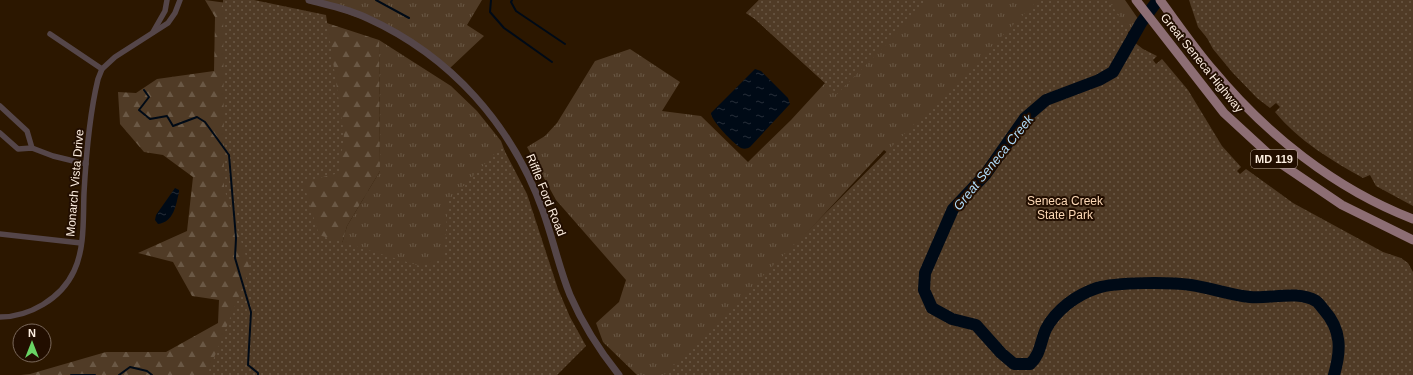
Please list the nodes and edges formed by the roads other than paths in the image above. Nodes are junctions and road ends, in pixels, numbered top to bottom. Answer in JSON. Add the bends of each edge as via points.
{"nodes":[{"id":1,"x":167,"y":0,"type":"edge"},
{"id":2,"x":180,"y":0,"type":"edge"},
{"id":3,"x":309,"y":0,"type":"edge"},
{"id":4,"x":1136,"y":0,"type":"edge"},
{"id":5,"x":1160,"y":0,"type":"edge"},
{"id":6,"x":153,"y":32,"type":"junction"},
{"id":7,"x":50,"y":34,"type":"dead end"},
{"id":8,"x":102,"y":69,"type":"junction"},
{"id":9,"x":0,"y":106,"type":"edge"},
{"id":10,"x":0,"y":133,"type":"edge"},
{"id":11,"x":32,"y":148,"type":"junction"},
{"id":12,"x":86,"y":164,"type":"junction"},
{"id":13,"x":1413,"y":219,"type":"edge"},
{"id":14,"x":0,"y":234,"type":"edge"},
{"id":15,"x":1413,"y":240,"type":"edge"},
{"id":16,"x":81,"y":243,"type":"junction"},
{"id":17,"x":0,"y":317,"type":"edge"},
{"id":18,"x":619,"y":375,"type":"edge"}],
"edges":[{"from":1,"to":6,"type":"street","via":[[165,11]]},
{"from":2,"to":6,"type":"street","via":[[168,23]]},
{"from":3,"to":18,"type":"street","name":"Riffle Ford Road","via":[[366,17],[411,41],[449,69],[482,103],[517,151],[543,211],[570,294],[582,320]]},
{"from":4,"to":15,"type":"main road","name":"Great Seneca Highway","number":"MD 119","via":[[1224,114],[1274,159],[1342,205]]},
{"from":5,"to":13,"type":"main road","name":"Great Seneca Highway","number":"MD 119","via":[[1213,70],[1241,101],[1284,141],[1357,192]]},
{"from":6,"to":8,"type":"street","via":[[115,57]]},
{"from":7,"to":8,"type":"street"},
{"from":8,"to":12,"type":"street","name":"Monarch Vista Drive","via":[[95,92]]},
{"from":9,"to":11,"type":"street","via":[[27,131]]},
{"from":10,"to":11,"type":"street","via":[[18,149]]},
{"from":11,"to":12,"type":"street"},
{"from":12,"to":16,"type":"street","name":"Monarch Vista Drive"},
{"from":14,"to":16,"type":"street"},
{"from":16,"to":17,"type":"street","name":"Monarch Vista Drive","via":[[74,272],[61,289],[43,304],[25,313]]}]}
